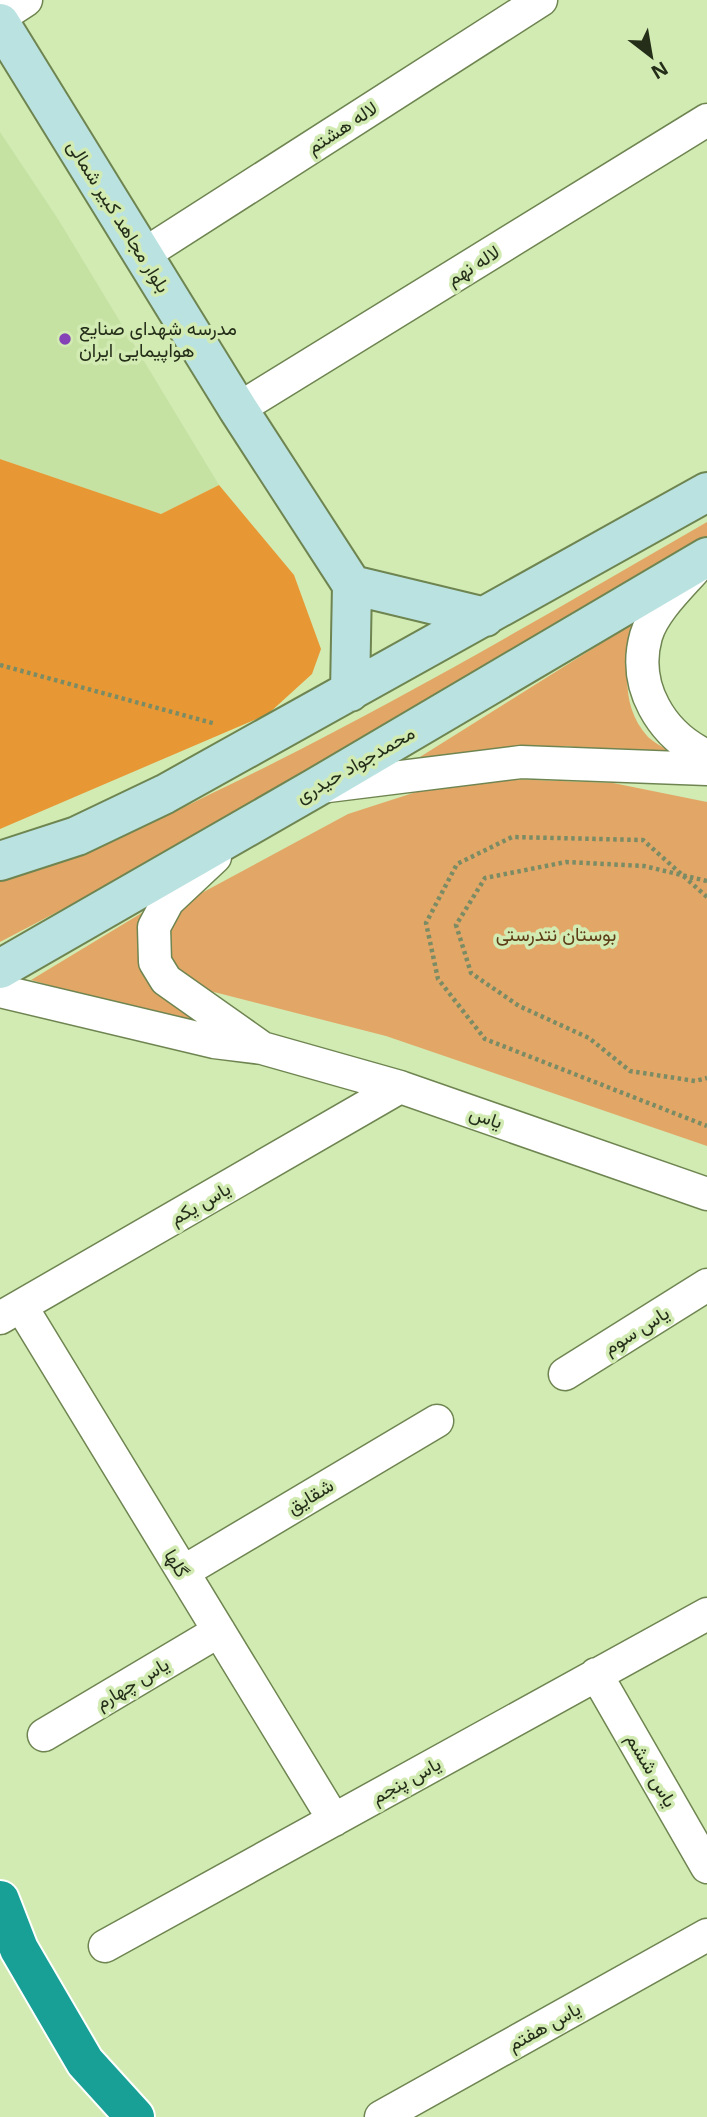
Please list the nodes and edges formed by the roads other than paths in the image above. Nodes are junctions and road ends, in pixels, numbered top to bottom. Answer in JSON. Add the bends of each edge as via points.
{"nodes":[{"id":1,"x":26,"y":0,"type":"edge"},
{"id":2,"x":541,"y":0,"type":"edge"},
{"id":3,"x":0,"y":17,"type":"edge"},
{"id":4,"x":0,"y":23,"type":"edge"},
{"id":5,"x":707,"y":120,"type":"edge"},
{"id":6,"x":143,"y":255,"type":"junction"},
{"id":7,"x":238,"y":409,"type":"junction"},
{"id":8,"x":707,"y":492,"type":"edge"},
{"id":9,"x":705,"y":558,"type":"edge"},
{"id":10,"x":352,"y":585,"type":"junction"},
{"id":11,"x":485,"y":617,"type":"junction"},
{"id":12,"x":350,"y":692,"type":"junction"},
{"id":13,"x":707,"y":756,"type":"edge"},
{"id":14,"x":707,"y":769,"type":"edge"},
{"id":15,"x":315,"y":788,"type":"junction"},
{"id":16,"x":244,"y":829,"type":"junction"},
{"id":17,"x":0,"y":861,"type":"edge"},
{"id":18,"x":0,"y":969,"type":"edge"},
{"id":19,"x":0,"y":991,"type":"edge"},
{"id":20,"x":262,"y":1048,"type":"junction"},
{"id":21,"x":400,"y":1087,"type":"junction"},
{"id":22,"x":707,"y":1194,"type":"edge"},
{"id":23,"x":707,"y":1285,"type":"edge"},
{"id":24,"x":10,"y":1312,"type":"edge"},
{"id":25,"x":565,"y":1374,"type":"dead end"},
{"id":26,"x":437,"y":1421,"type":"dead end"},
{"id":27,"x":183,"y":1572,"type":"junction"},
{"id":28,"x":707,"y":1614,"type":"edge"},
{"id":29,"x":219,"y":1631,"type":"junction"},
{"id":30,"x":597,"y":1674,"type":"junction"},
{"id":31,"x":44,"y":1735,"type":"dead end"},
{"id":32,"x":334,"y":1820,"type":"junction"},
{"id":33,"x":707,"y":1867,"type":"edge"},
{"id":34,"x":0,"y":1900,"type":"edge"},
{"id":35,"x":707,"y":1935,"type":"edge"},
{"id":36,"x":105,"y":1946,"type":"dead end"},
{"id":37,"x":135,"y":2117,"type":"edge"},
{"id":38,"x":381,"y":2117,"type":"edge"}],
"edges":[{"from":1,"to":3,"type":"street"},
{"from":2,"to":6,"type":"street","name":"لاله هشتم"},
{"from":4,"to":6,"type":"street","name":"بلوار مجاهد کبیر شمالی"},
{"from":5,"to":7,"type":"street","name":"لاله نهم"},
{"from":6,"to":7,"type":"street","name":"بلوار مجاهد کبیر شمالی"},
{"from":7,"to":10,"type":"street","name":"بلوار مجاهد کبیر شمالی"},
{"from":8,"to":11,"type":"street"},
{"from":9,"to":13,"type":"street","via":[[670,597],[647,635],[642,679],[661,722],[691,749]]},
{"from":9,"to":15,"type":"street","name":"محمدجواد حیدری"},
{"from":10,"to":11,"type":"street"},
{"from":10,"to":12,"type":"street"},
{"from":11,"to":12,"type":"street"},
{"from":12,"to":17,"type":"street","via":[[164,794],[77,836]]},
{"from":14,"to":15,"type":"street","via":[[521,762]]},
{"from":15,"to":16,"type":"street","name":"محمدجواد حیدری"},
{"from":16,"to":18,"type":"street","name":"محمدجواد حیدری"},
{"from":16,"to":20,"type":"street","via":[[167,901],[154,927],[155,962],[166,980]]},
{"from":19,"to":20,"type":"street","via":[[214,1042]]},
{"from":20,"to":21,"type":"street","name":"یاس"},
{"from":21,"to":22,"type":"street","name":"یاس"},
{"from":21,"to":24,"type":"street","name":"یاس یکم"},
{"from":23,"to":25,"type":"street","name":"یاس سوم"},
{"from":24,"to":27,"type":"street","name":"گلها"},
{"from":26,"to":27,"type":"street","name":"شقایق"},
{"from":27,"to":29,"type":"street","name":"گلها"},
{"from":28,"to":30,"type":"street","name":"یاس پنجم"},
{"from":29,"to":31,"type":"street","name":"یاس چهارم"},
{"from":29,"to":32,"type":"street","name":"گلها"},
{"from":30,"to":32,"type":"street","name":"یاس پنجم"},
{"from":30,"to":33,"type":"street","name":"یاس ششم"},
{"from":32,"to":36,"type":"street","name":"یاس پنجم"},
{"from":34,"to":37,"type":"highway","via":[[19,1949],[85,2063]]},
{"from":35,"to":38,"type":"street","name":"یاس هفتم"}]}
